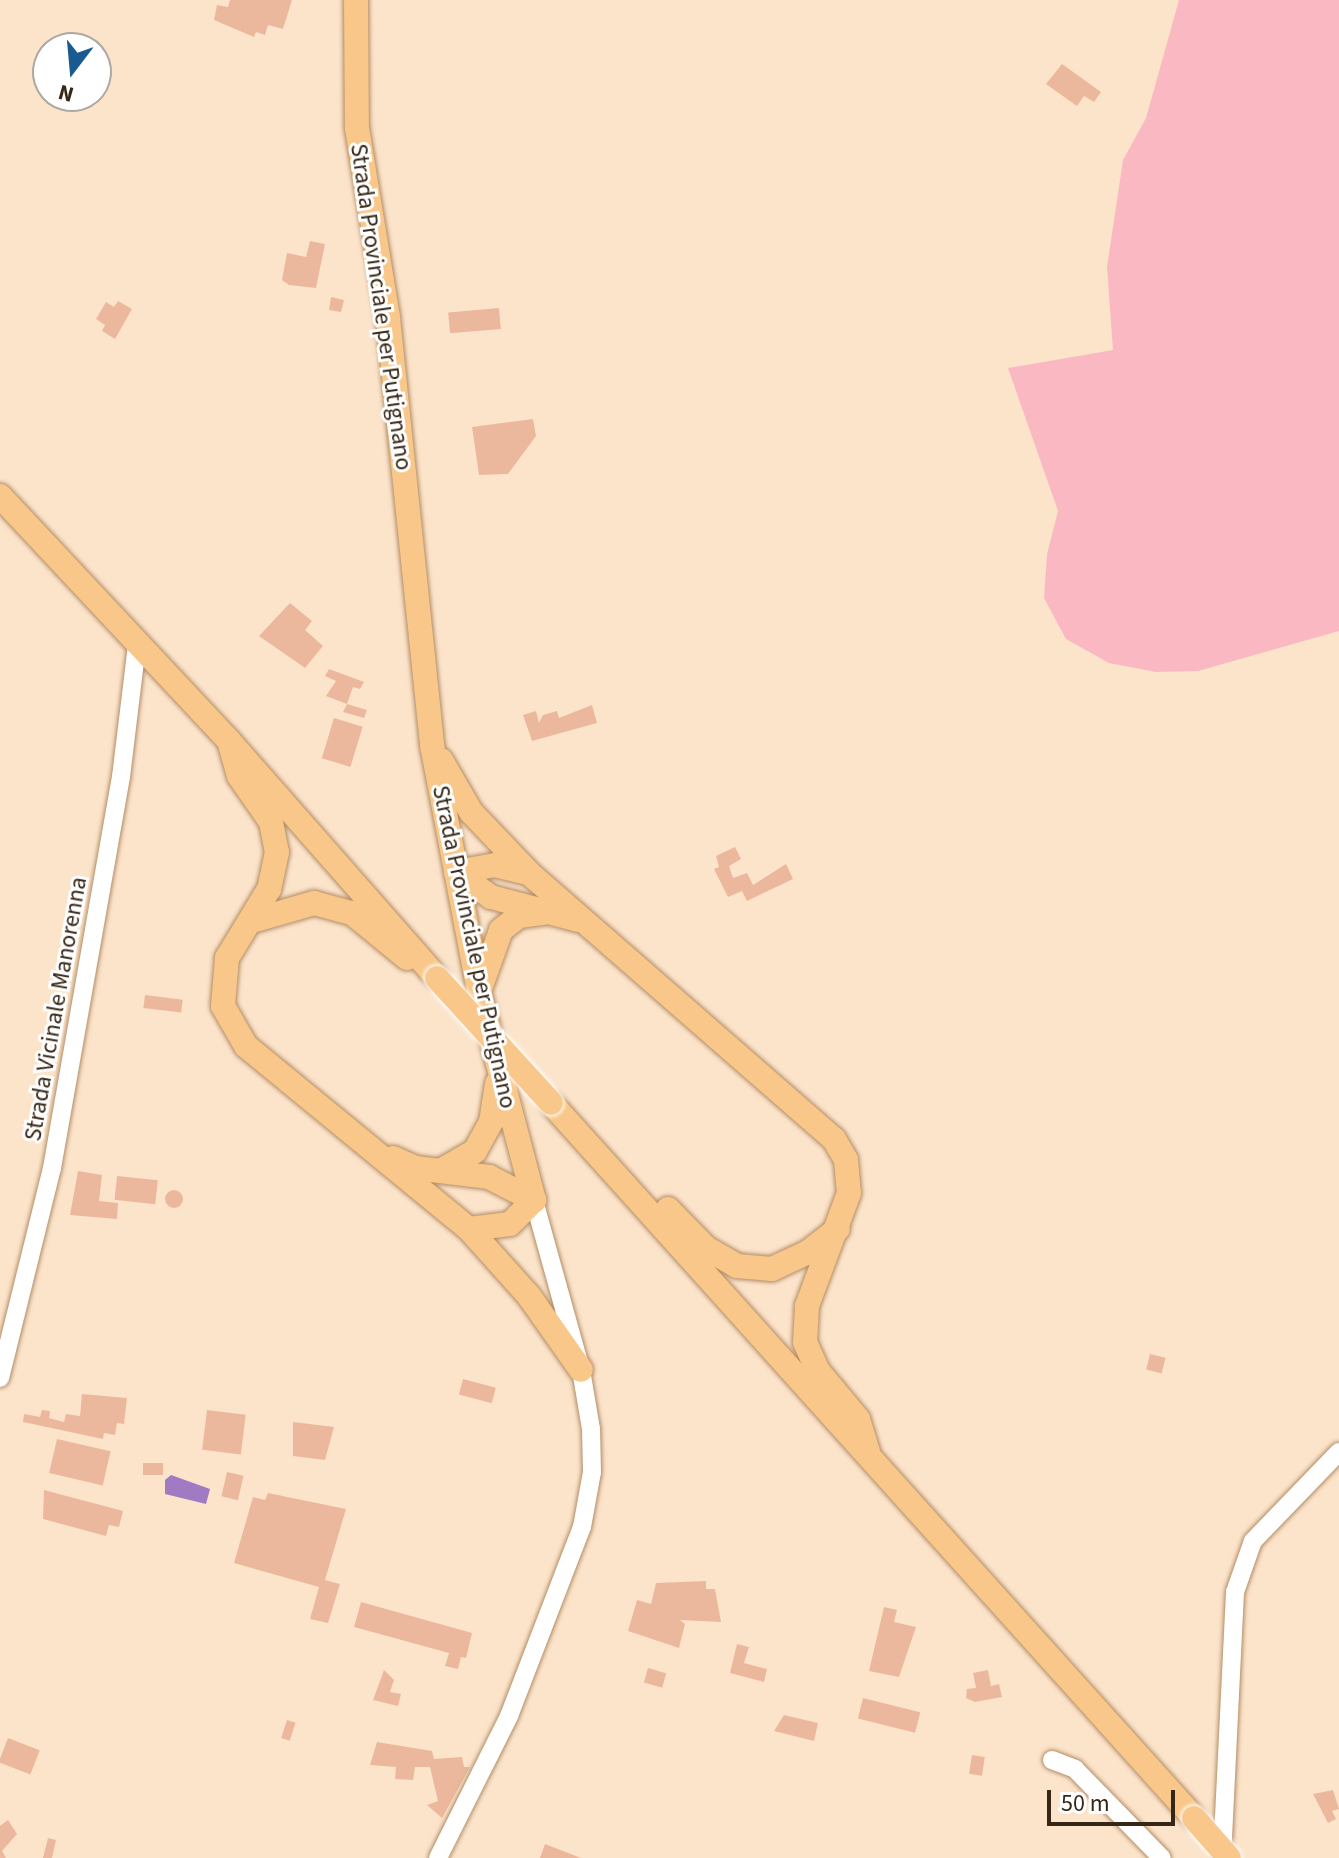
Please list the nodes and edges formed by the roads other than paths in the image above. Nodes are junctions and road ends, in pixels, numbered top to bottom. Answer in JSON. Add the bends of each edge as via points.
{"nodes":[{"id":1,"x":356,"y":0,"type":"edge"},
{"id":2,"x":0,"y":496,"type":"edge"},
{"id":3,"x":137,"y":644,"type":"junction"},
{"id":4,"x":229,"y":741,"type":"junction"},
{"id":5,"x":432,"y":745,"type":"junction"},
{"id":6,"x":456,"y":872,"type":"junction"},
{"id":7,"x":530,"y":874,"type":"junction"},
{"id":8,"x":548,"y":912,"type":"junction"},
{"id":9,"x":252,"y":921,"type":"junction"},
{"id":10,"x":585,"y":922,"type":"junction"},
{"id":11,"x":434,"y":974,"type":"junction"},
{"id":12,"x":479,"y":992,"type":"junction"},
{"id":13,"x":498,"y":1073,"type":"junction"},
{"id":14,"x":378,"y":1152,"type":"junction"},
{"id":15,"x":444,"y":1169,"type":"junction"},
{"id":16,"x":619,"y":1176,"type":"junction"},
{"id":17,"x":534,"y":1200,"type":"junction"},
{"id":18,"x":840,"y":1227,"type":"junction"},
{"id":19,"x":469,"y":1229,"type":"junction"},
{"id":20,"x":581,"y":1370,"type":"junction"},
{"id":21,"x":0,"y":1378,"type":"edge"},
{"id":22,"x":1339,"y":1452,"type":"edge"},
{"id":23,"x":870,"y":1457,"type":"junction"},
{"id":24,"x":1052,"y":1760,"type":"dead end"},
{"id":25,"x":438,"y":1858,"type":"edge"},
{"id":26,"x":1162,"y":1858,"type":"edge"},
{"id":27,"x":1222,"y":1858,"type":"edge"},
{"id":28,"x":1229,"y":1858,"type":"edge"}],
"edges":[{"from":1,"to":5,"type":"main road","name":"Strada Provinciale per Putignano","via":[[357,128],[388,318]]},
{"from":2,"to":3,"type":"main road"},
{"from":3,"to":4,"type":"main road"},
{"from":3,"to":21,"type":"street","name":"Strada Vicinale Manorenna","via":[[121,777],[52,1168]]},
{"from":4,"to":9,"type":"main road","via":[[239,776],[271,822],[277,852],[269,889]]},
{"from":4,"to":11,"type":"main road"},
{"from":5,"to":6,"type":"main road","name":"Strada Provinciale per Putignano"},
{"from":5,"to":7,"type":"main road","via":[[471,812]]},
{"from":6,"to":7,"type":"main road","via":[[495,865]]},
{"from":6,"to":8,"type":"main road","via":[[491,897]]},
{"from":6,"to":12,"type":"main road","name":"Strada Provinciale per Putignano"},
{"from":7,"to":10,"type":"main road"},
{"from":8,"to":10,"type":"main road"},
{"from":8,"to":12,"type":"main road","via":[[519,916],[501,930]]},
{"from":9,"to":11,"type":"main road","via":[[314,903],[352,913],[391,949]]},
{"from":9,"to":14,"type":"main road","via":[[227,958],[223,1006],[246,1046]]},
{"from":10,"to":18,"type":"main road","via":[[834,1139],[846,1160],[849,1193]]},
{"from":11,"to":16,"type":"main road","bridge":true},
{"from":12,"to":13,"type":"main road","name":"Strada Provinciale per Putignano"},
{"from":13,"to":15,"type":"main road","via":[[491,1122],[475,1151]]},
{"from":13,"to":17,"type":"main road","name":"Strada Provinciale per Putignano"},
{"from":14,"to":15,"type":"main road","via":[[415,1168]]},
{"from":14,"to":19,"type":"main road"},
{"from":15,"to":17,"type":"main road","via":[[489,1177]]},
{"from":16,"to":18,"type":"main road","via":[[665,1205],[706,1248],[737,1266],[772,1269],[807,1253]]},
{"from":16,"to":23,"type":"main road"},
{"from":17,"to":19,"type":"main road","via":[[510,1224]]},
{"from":17,"to":20,"type":"street","name":"Strada Provinciale per Putignano"},
{"from":18,"to":23,"type":"main road","via":[[807,1306],[805,1342],[818,1371],[858,1419]]},
{"from":19,"to":20,"type":"main road","via":[[529,1296]]},
{"from":20,"to":25,"type":"street","name":"Strada Provinciale per Putignano","via":[[592,1472],[582,1527],[509,1716]]},
{"from":22,"to":27,"type":"street","via":[[1253,1541],[1239,1580],[1230,1637]]},
{"from":23,"to":28,"type":"main road","bridge":true},
{"from":24,"to":26,"type":"street","via":[[1075,1769]]}]}
